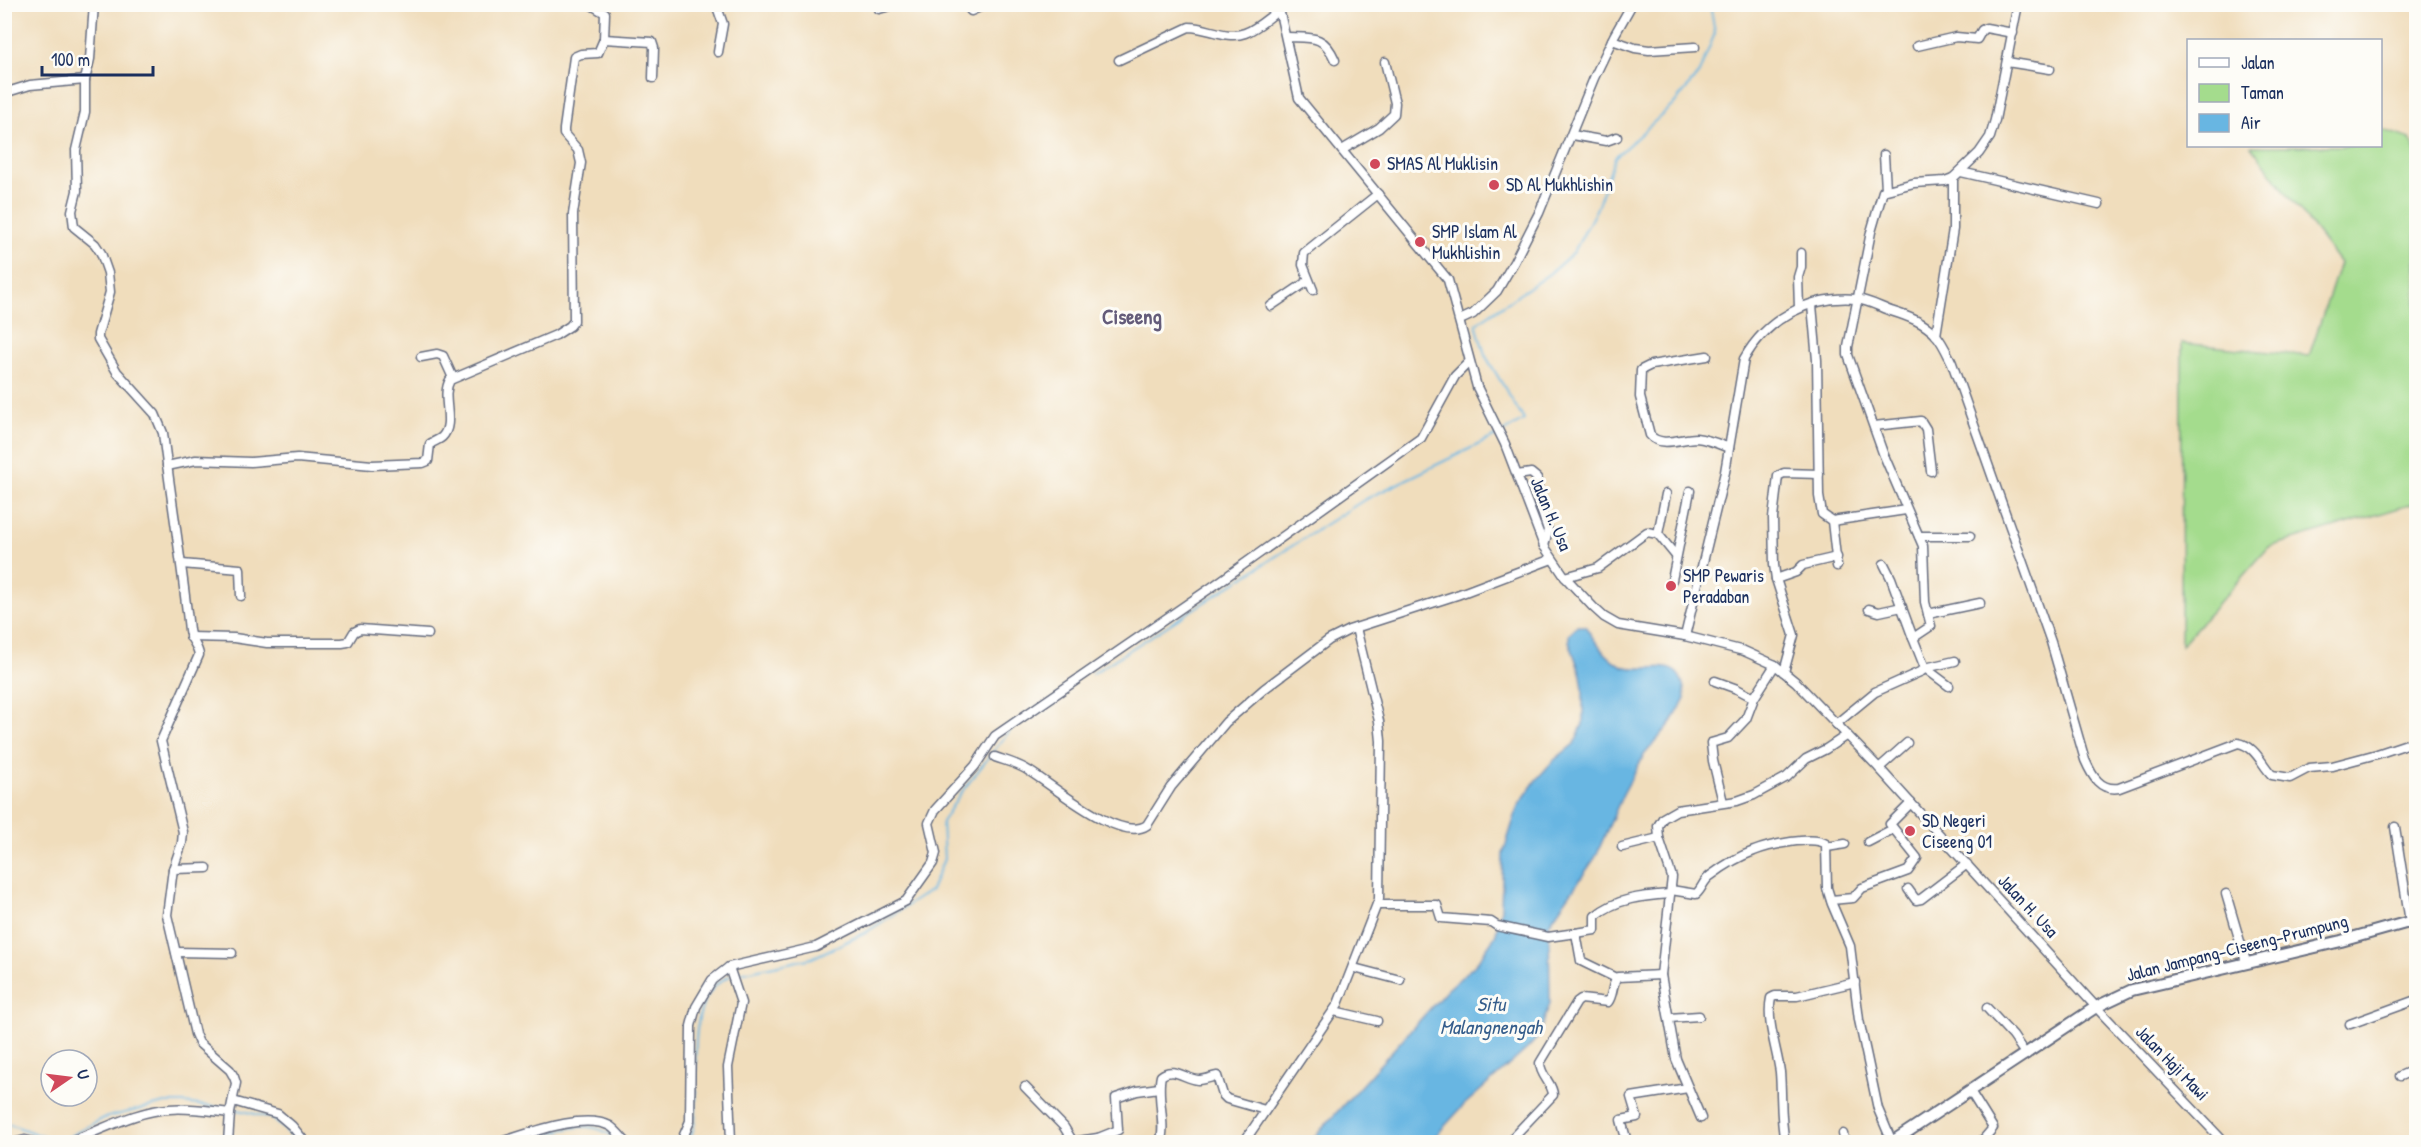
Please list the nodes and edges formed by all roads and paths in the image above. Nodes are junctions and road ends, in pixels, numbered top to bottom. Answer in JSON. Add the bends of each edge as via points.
{"nodes":[{"id":1,"x":94,"y":4,"type":"edge"},
{"id":2,"x":590,"y":4,"type":"edge"},
{"id":3,"x":716,"y":4,"type":"edge"},
{"id":4,"x":897,"y":4,"type":"edge"},
{"id":5,"x":965,"y":4,"type":"edge"},
{"id":6,"x":987,"y":4,"type":"edge"},
{"id":7,"x":1289,"y":4,"type":"edge"},
{"id":8,"x":1632,"y":4,"type":"edge"},
{"id":9,"x":2018,"y":4,"type":"edge"},
{"id":10,"x":1278,"y":7,"type":"edge"},
{"id":11,"x":879,"y":9,"type":"dead end"},
{"id":12,"x":2013,"y":33,"type":"junction"},
{"id":13,"x":1286,"y":37,"type":"junction"},
{"id":14,"x":603,"y":39,"type":"junction"},
{"id":15,"x":1612,"y":40,"type":"junction"},
{"id":16,"x":1695,"y":46,"type":"dead end"},
{"id":17,"x":1917,"y":46,"type":"dead end"},
{"id":18,"x":718,"y":52,"type":"dead end"},
{"id":19,"x":1119,"y":60,"type":"dead end"},
{"id":20,"x":1335,"y":60,"type":"dead end"},
{"id":21,"x":1385,"y":62,"type":"dead end"},
{"id":22,"x":2007,"y":62,"type":"junction"},
{"id":23,"x":2050,"y":69,"type":"dead end"},
{"id":24,"x":653,"y":78,"type":"dead end"},
{"id":25,"x":84,"y":80,"type":"junction"},
{"id":26,"x":4,"y":93,"type":"edge"},
{"id":27,"x":1572,"y":135,"type":"junction"},
{"id":28,"x":1617,"y":137,"type":"dead end"},
{"id":29,"x":1342,"y":150,"type":"junction"},
{"id":30,"x":1884,"y":155,"type":"dead end"},
{"id":31,"x":1961,"y":172,"type":"junction"},
{"id":32,"x":1953,"y":178,"type":"junction"},
{"id":33,"x":1886,"y":189,"type":"junction"},
{"id":34,"x":1378,"y":194,"type":"junction"},
{"id":35,"x":2099,"y":204,"type":"dead end"},
{"id":36,"x":1801,"y":253,"type":"dead end"},
{"id":37,"x":1308,"y":281,"type":"junction"},
{"id":38,"x":1313,"y":290,"type":"dead end"},
{"id":39,"x":1857,"y":299,"type":"junction"},
{"id":40,"x":1812,"y":305,"type":"junction"},
{"id":41,"x":1271,"y":306,"type":"dead end"},
{"id":42,"x":1799,"y":308,"type":"junction"},
{"id":43,"x":1460,"y":320,"type":"junction"},
{"id":44,"x":1936,"y":335,"type":"junction"},
{"id":45,"x":1707,"y":356,"type":"dead end"},
{"id":46,"x":421,"y":357,"type":"dead end"},
{"id":47,"x":1469,"y":362,"type":"junction"},
{"id":48,"x":453,"y":378,"type":"junction"},
{"id":49,"x":1874,"y":426,"type":"junction"},
{"id":50,"x":1729,"y":447,"type":"junction"},
{"id":51,"x":167,"y":466,"type":"junction"},
{"id":52,"x":1931,"y":471,"type":"dead end"},
{"id":53,"x":1819,"y":474,"type":"junction"},
{"id":54,"x":1517,"y":475,"type":"junction"},
{"id":55,"x":1690,"y":491,"type":"dead end"},
{"id":56,"x":1666,"y":494,"type":"dead end"},
{"id":57,"x":1906,"y":510,"type":"junction"},
{"id":58,"x":1833,"y":521,"type":"junction"},
{"id":59,"x":1658,"y":534,"type":"junction"},
{"id":60,"x":1919,"y":536,"type":"junction"},
{"id":61,"x":1970,"y":536,"type":"dead end"},
{"id":62,"x":1544,"y":546,"type":"junction"},
{"id":63,"x":1676,"y":556,"type":"junction"},
{"id":64,"x":1552,"y":559,"type":"junction"},
{"id":65,"x":182,"y":564,"type":"junction"},
{"id":66,"x":1884,"y":564,"type":"dead end"},
{"id":67,"x":1565,"y":577,"type":"junction"},
{"id":68,"x":1776,"y":579,"type":"junction"},
{"id":69,"x":1672,"y":580,"type":"dead end"},
{"id":70,"x":242,"y":596,"type":"dead end"},
{"id":71,"x":1980,"y":603,"type":"dead end"},
{"id":72,"x":1902,"y":607,"type":"junction"},
{"id":73,"x":1869,"y":609,"type":"dead end"},
{"id":74,"x":1928,"y":614,"type":"junction"},
{"id":75,"x":1356,"y":628,"type":"junction"},
{"id":76,"x":429,"y":634,"type":"dead end"},
{"id":77,"x":1686,"y":636,"type":"junction"},
{"id":78,"x":190,"y":637,"type":"junction"},
{"id":79,"x":1913,"y":638,"type":"junction"},
{"id":80,"x":1955,"y":661,"type":"dead end"},
{"id":81,"x":1775,"y":665,"type":"junction"},
{"id":82,"x":1925,"y":668,"type":"junction"},
{"id":83,"x":1784,"y":672,"type":"junction"},
{"id":84,"x":1715,"y":681,"type":"dead end"},
{"id":85,"x":1949,"y":686,"type":"dead end"},
{"id":86,"x":1754,"y":698,"type":"junction"},
{"id":87,"x":1836,"y":724,"type":"junction"},
{"id":88,"x":1847,"y":735,"type":"junction"},
{"id":89,"x":2416,"y":741,"type":"edge"},
{"id":90,"x":1907,"y":743,"type":"dead end"},
{"id":91,"x":995,"y":757,"type":"dead end"},
{"id":92,"x":1879,"y":768,"type":"junction"},
{"id":93,"x":1723,"y":802,"type":"junction"},
{"id":94,"x":1911,"y":803,"type":"junction"},
{"id":95,"x":2395,"y":827,"type":"dead end"},
{"id":96,"x":1893,"y":829,"type":"junction"},
{"id":97,"x":1659,"y":838,"type":"junction"},
{"id":98,"x":1869,"y":842,"type":"dead end"},
{"id":99,"x":1845,"y":844,"type":"dead end"},
{"id":100,"x":1827,"y":846,"type":"junction"},
{"id":101,"x":1622,"y":847,"type":"dead end"},
{"id":102,"x":1967,"y":864,"type":"junction"},
{"id":103,"x":207,"y":868,"type":"dead end"},
{"id":104,"x":173,"y":869,"type":"junction"},
{"id":105,"x":1908,"y":890,"type":"dead end"},
{"id":106,"x":1671,"y":892,"type":"junction"},
{"id":107,"x":2226,"y":894,"type":"dead end"},
{"id":108,"x":1831,"y":900,"type":"junction"},
{"id":109,"x":1377,"y":905,"type":"junction"},
{"id":110,"x":2415,"y":921,"type":"edge"},
{"id":111,"x":1576,"y":933,"type":"junction"},
{"id":112,"x":176,"y":952,"type":"junction"},
{"id":113,"x":232,"y":953,"type":"dead end"},
{"id":114,"x":2246,"y":962,"type":"junction"},
{"id":115,"x":729,"y":967,"type":"junction"},
{"id":116,"x":1354,"y":968,"type":"junction"},
{"id":117,"x":1661,"y":975,"type":"junction"},
{"id":118,"x":1616,"y":978,"type":"junction"},
{"id":119,"x":1401,"y":980,"type":"dead end"},
{"id":120,"x":1855,"y":982,"type":"junction"},
{"id":121,"x":2416,"y":1000,"type":"edge"},
{"id":122,"x":2096,"y":1007,"type":"junction"},
{"id":123,"x":1987,"y":1008,"type":"dead end"},
{"id":124,"x":1334,"y":1011,"type":"junction"},
{"id":125,"x":1699,"y":1016,"type":"dead end"},
{"id":126,"x":1669,"y":1018,"type":"junction"},
{"id":127,"x":1377,"y":1021,"type":"dead end"},
{"id":128,"x":2350,"y":1024,"type":"dead end"},
{"id":129,"x":2026,"y":1054,"type":"junction"},
{"id":130,"x":2416,"y":1069,"type":"edge"},
{"id":131,"x":2400,"y":1076,"type":"dead end"},
{"id":132,"x":1025,"y":1087,"type":"dead end"},
{"id":133,"x":1688,"y":1088,"type":"junction"},
{"id":134,"x":1159,"y":1089,"type":"junction"},
{"id":135,"x":1970,"y":1091,"type":"junction"},
{"id":136,"x":232,"y":1101,"type":"junction"},
{"id":137,"x":1265,"y":1110,"type":"junction"},
{"id":138,"x":230,"y":1113,"type":"junction"},
{"id":139,"x":1701,"y":1118,"type":"dead end"},
{"id":140,"x":1099,"y":1140,"type":"edge"},
{"id":141,"x":1072,"y":1142,"type":"edge"},
{"id":142,"x":17,"y":1143,"type":"edge"},
{"id":143,"x":33,"y":1143,"type":"edge"},
{"id":144,"x":68,"y":1143,"type":"edge"},
{"id":145,"x":228,"y":1143,"type":"edge"},
{"id":146,"x":305,"y":1143,"type":"edge"},
{"id":147,"x":501,"y":1143,"type":"edge"},
{"id":148,"x":626,"y":1143,"type":"edge"},
{"id":149,"x":681,"y":1143,"type":"edge"},
{"id":150,"x":731,"y":1143,"type":"edge"},
{"id":151,"x":1160,"y":1143,"type":"edge"},
{"id":152,"x":1244,"y":1143,"type":"edge"},
{"id":153,"x":1513,"y":1143,"type":"edge"},
{"id":154,"x":1626,"y":1143,"type":"edge"},
{"id":155,"x":1785,"y":1143,"type":"edge"},
{"id":156,"x":1892,"y":1143,"type":"edge"},
{"id":157,"x":1981,"y":1143,"type":"edge"},
{"id":158,"x":2224,"y":1143,"type":"edge"}],
"edges":[{"from":1,"to":25,"type":"street","via":[[90,59]]},
{"from":2,"to":14,"type":"street","via":[[605,13]]},
{"from":3,"to":18,"type":"street","via":[[723,24]]},
{"from":4,"to":11,"type":"street"},
{"from":5,"to":6,"type":"street","via":[[972,11]]},
{"from":7,"to":10,"type":"street"},
{"from":8,"to":15,"type":"street"},
{"from":9,"to":12,"type":"street"},
{"from":10,"to":13,"type":"street","name":"Jalan H. Usa"},
{"from":10,"to":19,"type":"street","via":[[1245,33],[1189,27]]},
{"from":12,"to":17,"type":"street","via":[[1986,28],[1977,39],[1956,37]]},
{"from":12,"to":22,"type":"street"},
{"from":13,"to":20,"type":"street","via":[[1318,39]]},
{"from":13,"to":29,"type":"street","name":"Jalan H. Usa","via":[[1299,98]]},
{"from":14,"to":24,"type":"street","via":[[652,42]]},
{"from":14,"to":48,"type":"street","via":[[598,53],[574,57],[564,129],[578,150],[581,163],[573,214],[574,321],[556,335]]},
{"from":15,"to":16,"type":"street","via":[[1649,50]]},
{"from":15,"to":27,"type":"street"},
{"from":21,"to":29,"type":"street","via":[[1394,114]]},
{"from":22,"to":23,"type":"street"},
{"from":22,"to":31,"type":"street","via":[[1990,136]]},
{"from":25,"to":26,"type":"street","via":[[30,85]]},
{"from":25,"to":51,"type":"street","via":[[85,112],[76,150],[77,191],[72,221],[95,244],[108,273],[110,292],[98,339],[117,372],[160,423]]},
{"from":27,"to":28,"type":"street","via":[[1606,141]]},
{"from":27,"to":43,"type":"street","via":[[1539,213],[1497,291],[1473,314]]},
{"from":29,"to":34,"type":"street","name":"Jalan H. Usa"},
{"from":30,"to":33,"type":"street"},
{"from":31,"to":32,"type":"street"},
{"from":31,"to":35,"type":"street"},
{"from":32,"to":33,"type":"street"},
{"from":32,"to":44,"type":"street","via":[[1951,241]]},
{"from":33,"to":39,"type":"street","via":[[1876,211]]},
{"from":34,"to":37,"type":"street","via":[[1304,253]]},
{"from":34,"to":43,"type":"street","name":"Jalan H. Usa","via":[[1448,280]]},
{"from":36,"to":42,"type":"street"},
{"from":37,"to":38,"type":"street"},
{"from":37,"to":41,"type":"street"},
{"from":39,"to":40,"type":"street"},
{"from":39,"to":44,"type":"street","via":[[1915,320]]},
{"from":39,"to":49,"type":"street","via":[[1848,356]]},
{"from":40,"to":42,"type":"street"},
{"from":40,"to":53,"type":"street"},
{"from":42,"to":50,"type":"street","via":[[1764,333],[1744,359]]},
{"from":43,"to":47,"type":"street","name":"Jalan H. Usa"},
{"from":44,"to":89,"type":"street","via":[[1956,370],[2051,642],[2085,760],[2100,784],[2119,788],[2238,743],[2253,750],[2272,775],[2287,778],[2309,768],[2332,766]]},
{"from":45,"to":50,"type":"street","via":[[1641,370],[1640,398],[1654,440],[1696,438]]},
{"from":46,"to":48,"type":"street","via":[[443,356]]},
{"from":47,"to":54,"type":"street","name":"Jalan H. Usa"},
{"from":47,"to":115,"type":"street","via":[[1455,376],[1421,438],[995,736],[975,766],[935,810],[929,823],[936,853],[933,863],[906,901],[816,947]]},
{"from":48,"to":51,"type":"street","via":[[447,384],[445,433],[430,444],[428,461],[423,463],[372,465],[297,458],[250,462],[196,460]]},
{"from":49,"to":52,"type":"street","via":[[1921,421],[1926,429]]},
{"from":49,"to":57,"type":"street"},
{"from":50,"to":77,"type":"street"},
{"from":51,"to":65,"type":"street"},
{"from":53,"to":58,"type":"street","via":[[1822,514]]},
{"from":53,"to":68,"type":"street","via":[[1778,476],[1773,518]]},
{"from":54,"to":62,"type":"street","name":"Jalan H. Usa"},
{"from":54,"to":62,"type":"street","via":[[1531,473],[1537,478],[1539,503],[1548,530]]},
{"from":55,"to":63,"type":"street"},
{"from":56,"to":59,"type":"street"},
{"from":57,"to":58,"type":"street"},
{"from":57,"to":60,"type":"street"},
{"from":58,"to":68,"type":"street","via":[[1837,562],[1803,565]]},
{"from":59,"to":63,"type":"street"},
{"from":59,"to":67,"type":"street","via":[[1644,533],[1598,568]]},
{"from":60,"to":61,"type":"street"},
{"from":60,"to":74,"type":"street"},
{"from":62,"to":64,"type":"street","name":"Jalan H. Usa"},
{"from":63,"to":69,"type":"street"},
{"from":64,"to":67,"type":"street","name":"Jalan H. Usa"},
{"from":64,"to":75,"type":"street"},
{"from":65,"to":70,"type":"street","via":[[240,569]]},
{"from":65,"to":78,"type":"street"},
{"from":66,"to":72,"type":"street"},
{"from":67,"to":77,"type":"street","name":"Jalan H. Usa","via":[[1593,607],[1618,625]]},
{"from":68,"to":83,"type":"street","via":[[1794,635]]},
{"from":71,"to":74,"type":"street"},
{"from":72,"to":73,"type":"street","via":[[1883,612]]},
{"from":72,"to":79,"type":"street"},
{"from":74,"to":79,"type":"street","via":[[1931,626]]},
{"from":75,"to":91,"type":"street","via":[[1315,649],[1226,722],[1142,828],[1109,823],[1026,769]]},
{"from":75,"to":109,"type":"street","via":[[1381,741]]},
{"from":76,"to":78,"type":"street","via":[[360,629],[342,643]]},
{"from":77,"to":81,"type":"street","name":"Jalan H. Usa","via":[[1744,651]]},
{"from":78,"to":104,"type":"street","via":[[199,655],[161,741],[183,832]]},
{"from":79,"to":82,"type":"street"},
{"from":80,"to":82,"type":"street"},
{"from":81,"to":83,"type":"street","name":"Jalan H. Usa"},
{"from":81,"to":86,"type":"street"},
{"from":82,"to":85,"type":"street"},
{"from":82,"to":87,"type":"street","via":[[1875,692]]},
{"from":83,"to":87,"type":"street","name":"Jalan H. Usa"},
{"from":84,"to":86,"type":"street"},
{"from":86,"to":93,"type":"street","via":[[1746,719],[1728,738],[1711,743]]},
{"from":87,"to":88,"type":"street","name":"Jalan H. Usa"},
{"from":88,"to":92,"type":"street","name":"Jalan H. Usa"},
{"from":88,"to":93,"type":"street","via":[[1806,759],[1767,789],[1745,799]]},
{"from":90,"to":92,"type":"street"},
{"from":92,"to":94,"type":"street","name":"Jalan H. Usa"},
{"from":93,"to":97,"type":"street","via":[[1686,807],[1668,814],[1658,826]]},
{"from":94,"to":96,"type":"street","via":[[1891,822]]},
{"from":94,"to":102,"type":"street","name":"Jalan H. Usa"},
{"from":95,"to":110,"type":"street"},
{"from":96,"to":98,"type":"street"},
{"from":96,"to":108,"type":"street","via":[[1917,858],[1910,869],[1862,888],[1853,898]]},
{"from":97,"to":101,"type":"street"},
{"from":97,"to":106,"type":"street","via":[[1671,870]]},
{"from":99,"to":100,"type":"street"},
{"from":100,"to":106,"type":"street","via":[[1815,840],[1757,850],[1712,874],[1696,894]]},
{"from":100,"to":108,"type":"street","via":[[1826,878]]},
{"from":102,"to":105,"type":"street","via":[[1921,899],[1916,900]]},
{"from":102,"to":122,"type":"street","name":"Jalan H. Usa"},
{"from":103,"to":104,"type":"street"},
{"from":104,"to":112,"type":"street","via":[[167,915]]},
{"from":106,"to":111,"type":"street","via":[[1608,906],[1595,916],[1595,930]]},
{"from":106,"to":117,"type":"street"},
{"from":107,"to":114,"type":"street"},
{"from":108,"to":120,"type":"street","via":[[1850,946]]},
{"from":109,"to":111,"type":"street","via":[[1437,905],[1441,918],[1491,922],[1548,937]]},
{"from":109,"to":116,"type":"street"},
{"from":110,"to":114,"type":"main road","name":"Jalan Jampang–Ciseeng–Prumpung"},
{"from":111,"to":118,"type":"street","via":[[1581,961]]},
{"from":112,"to":113,"type":"street"},
{"from":112,"to":136,"type":"street","via":[[191,1024],[199,1043],[234,1077]]},
{"from":114,"to":122,"type":"main road","name":"Jalan Jampang–Ciseeng–Prumpung","via":[[2132,990]]},
{"from":115,"to":149,"type":"street","via":[[712,980],[696,1007],[691,1026],[690,1121]]},
{"from":115,"to":150,"type":"street","via":[[741,1003],[728,1067]]},
{"from":116,"to":119,"type":"street"},
{"from":116,"to":124,"type":"street"},
{"from":117,"to":118,"type":"street"},
{"from":117,"to":126,"type":"street"},
{"from":118,"to":153,"type":"street","via":[[1608,1002],[1577,1002],[1540,1064],[1554,1095],[1515,1135]]},
{"from":120,"to":155,"type":"street","via":[[1771,998]]},
{"from":120,"to":156,"type":"street","via":[[1878,1109]]},
{"from":121,"to":128,"type":"street"},
{"from":122,"to":129,"type":"main road","name":"Jalan Jampang–Ciseeng–Prumpung"},
{"from":122,"to":158,"type":"street","name":"Jalan Haji Mawi"},
{"from":123,"to":129,"type":"street"},
{"from":124,"to":127,"type":"street"},
{"from":124,"to":137,"type":"street"},
{"from":125,"to":126,"type":"street"},
{"from":126,"to":133,"type":"street","via":[[1676,1059]]},
{"from":129,"to":135,"type":"main road","name":"Jalan Jampang–Ciseeng–Prumpung"},
{"from":130,"to":131,"type":"street"},
{"from":132,"to":141,"type":"street","via":[[1064,1127]]},
{"from":133,"to":139,"type":"street"},
{"from":133,"to":154,"type":"street","via":[[1631,1096],[1637,1117],[1622,1120]]},
{"from":134,"to":137,"type":"street","via":[[1165,1072],[1197,1080],[1217,1077],[1227,1099]]},
{"from":134,"to":140,"type":"street","via":[[1116,1098],[1119,1128]]},
{"from":134,"to":151,"type":"street"},
{"from":135,"to":156,"type":"main road","name":"Jalan Jampang–Ciseeng–Prumpung"},
{"from":135,"to":157,"type":"street","via":[[1993,1128]]},
{"from":136,"to":138,"type":"street"},
{"from":136,"to":146,"type":"street","via":[[278,1114]]},
{"from":137,"to":152,"type":"street"},
{"from":138,"to":144,"type":"street","via":[[160,1110]]},
{"from":138,"to":145,"type":"street"},
{"from":140,"to":141,"type":"street"},
{"from":142,"to":143,"type":"street"},
{"from":147,"to":148,"type":"street","via":[[579,1122],[612,1127]]}]}
